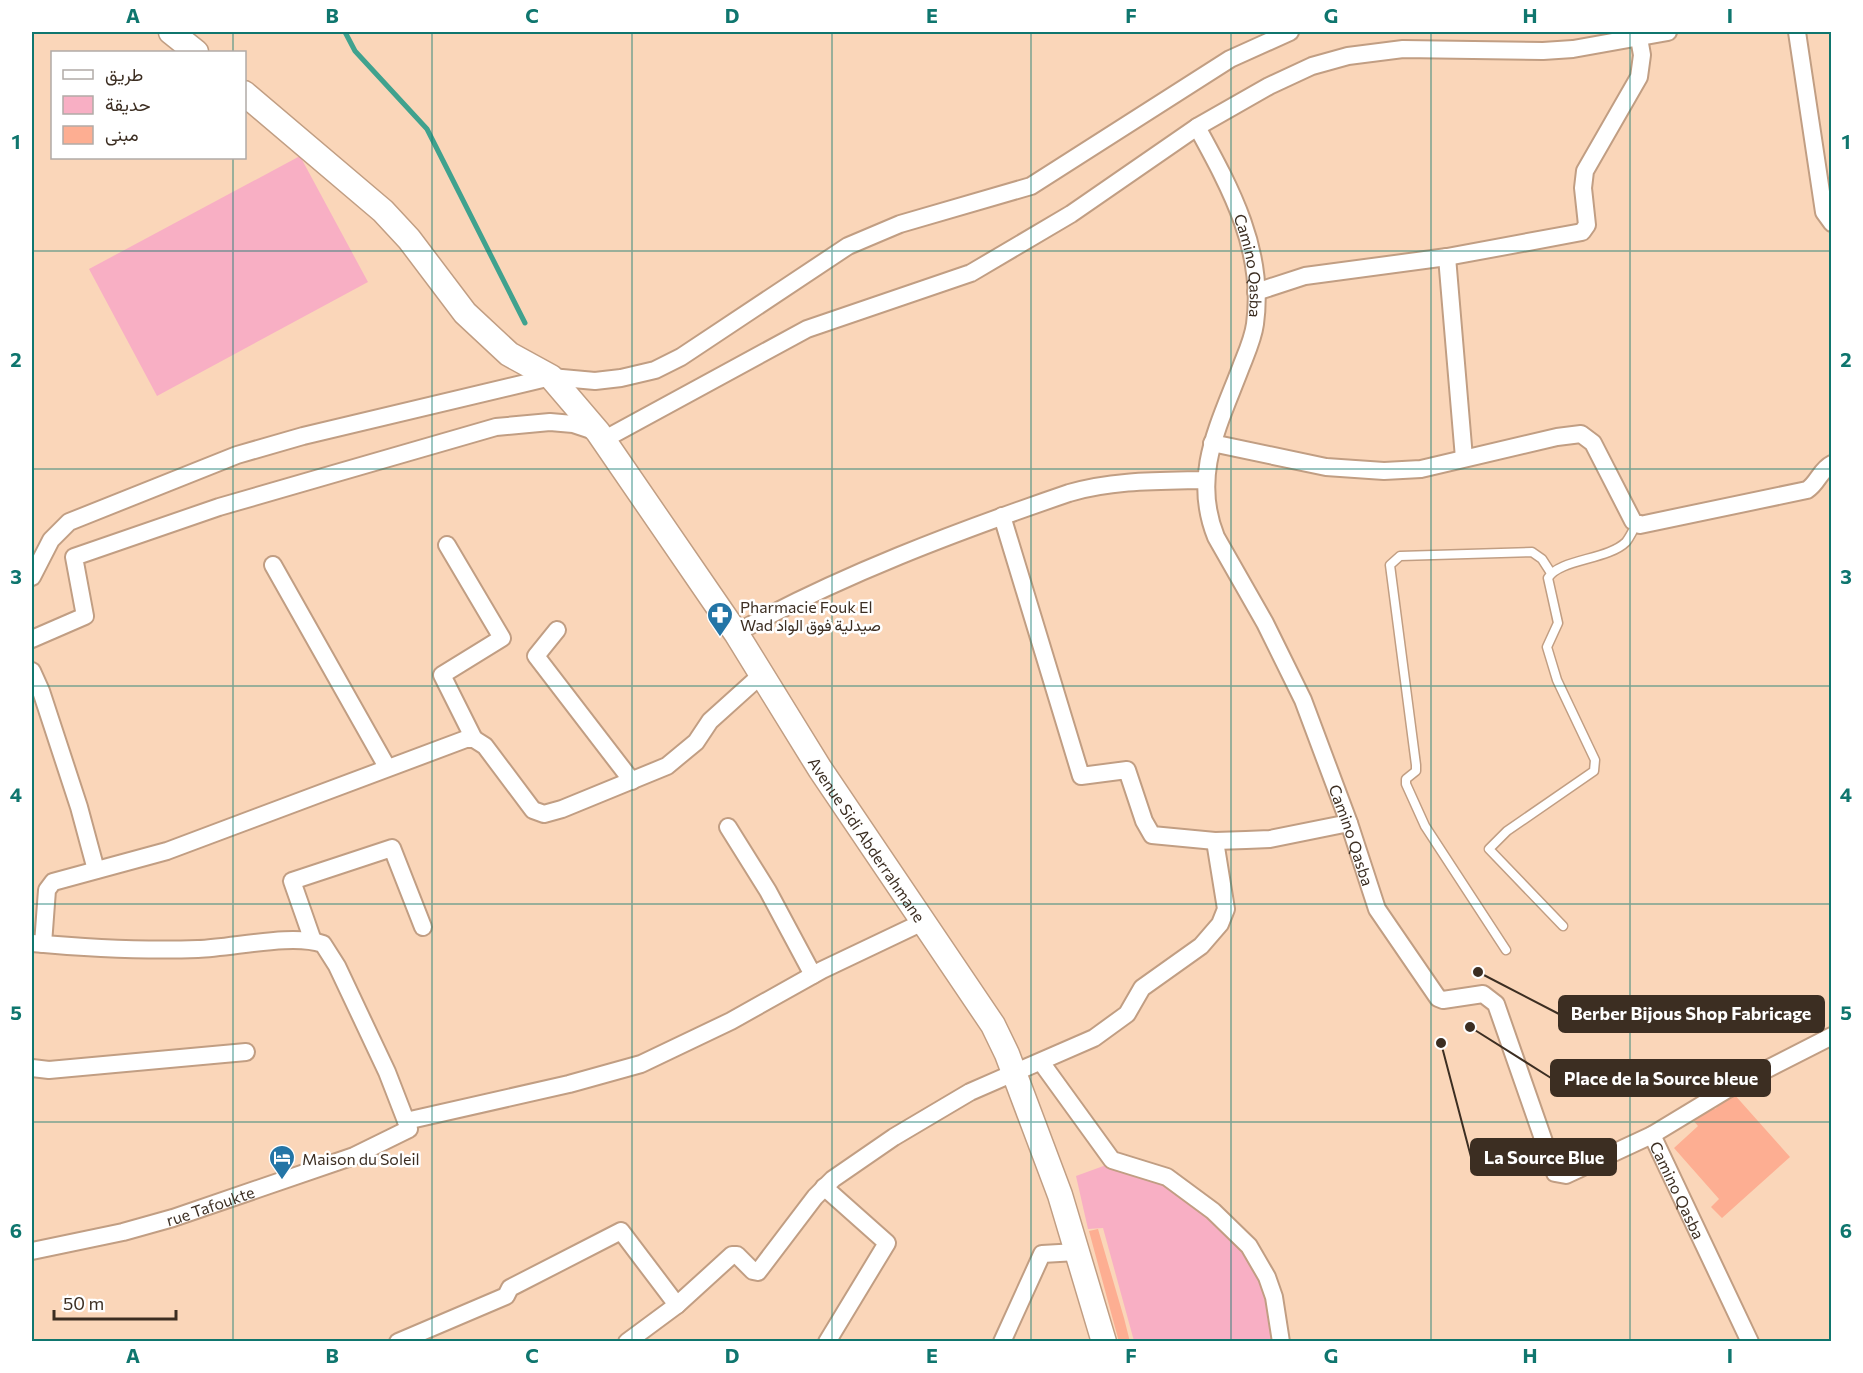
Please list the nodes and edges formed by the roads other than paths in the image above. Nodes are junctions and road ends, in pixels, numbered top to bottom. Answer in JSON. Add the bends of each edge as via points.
{"nodes":[{"id":1,"x":171,"y":32,"type":"edge"},
{"id":2,"x":1290,"y":32,"type":"edge"},
{"id":3,"x":1668,"y":32,"type":"edge"},
{"id":4,"x":1797,"y":32,"type":"edge"},
{"id":5,"x":1640,"y":38,"type":"junction"},
{"id":6,"x":195,"y":51,"type":"edge"},
{"id":7,"x":246,"y":95,"type":"edge"},
{"id":8,"x":1197,"y":128,"type":"junction"},
{"id":9,"x":1832,"y":223,"type":"edge"},
{"id":10,"x":1447,"y":257,"type":"junction"},
{"id":11,"x":1256,"y":292,"type":"junction"},
{"id":12,"x":551,"y":377,"type":"junction"},
{"id":13,"x":600,"y":436,"type":"junction"},
{"id":14,"x":1212,"y":443,"type":"junction"},
{"id":15,"x":1464,"y":458,"type":"junction"},
{"id":16,"x":1832,"y":464,"type":"edge"},
{"id":17,"x":1205,"y":480,"type":"junction"},
{"id":18,"x":1002,"y":516,"type":"junction"},
{"id":19,"x":1636,"y":525,"type":"junction"},
{"id":20,"x":447,"y":545,"type":"dead end"},
{"id":21,"x":273,"y":565,"type":"dead end"},
{"id":22,"x":1551,"y":573,"type":"junction"},
{"id":23,"x":32,"y":577,"type":"edge"},
{"id":24,"x":557,"y":630,"type":"dead end"},
{"id":25,"x":736,"y":633,"type":"junction"},
{"id":26,"x":32,"y":639,"type":"edge"},
{"id":27,"x":32,"y":671,"type":"edge"},
{"id":28,"x":760,"y":676,"type":"junction"},
{"id":29,"x":474,"y":739,"type":"junction"},
{"id":30,"x":387,"y":767,"type":"junction"},
{"id":31,"x":632,"y":782,"type":"junction"},
{"id":32,"x":1349,"y":823,"type":"junction"},
{"id":33,"x":728,"y":827,"type":"dead end"},
{"id":34,"x":1215,"y":841,"type":"junction"},
{"id":35,"x":96,"y":870,"type":"junction"},
{"id":36,"x":925,"y":921,"type":"junction"},
{"id":37,"x":423,"y":927,"type":"dead end"},
{"id":38,"x":1563,"y":927,"type":"dead end"},
{"id":39,"x":313,"y":941,"type":"junction"},
{"id":40,"x":37,"y":944,"type":"edge"},
{"id":41,"x":1506,"y":950,"type":"dead end"},
{"id":42,"x":813,"y":975,"type":"junction"},
{"id":43,"x":1832,"y":1036,"type":"edge"},
{"id":44,"x":246,"y":1052,"type":"dead end"},
{"id":45,"x":1041,"y":1062,"type":"junction"},
{"id":46,"x":32,"y":1068,"type":"edge"},
{"id":47,"x":1012,"y":1073,"type":"junction"},
{"id":48,"x":406,"y":1121,"type":"junction"},
{"id":49,"x":1652,"y":1135,"type":"junction"},
{"id":50,"x":824,"y":1187,"type":"junction"},
{"id":51,"x":32,"y":1251,"type":"edge"},
{"id":52,"x":1077,"y":1252,"type":"junction"},
{"id":53,"x":677,"y":1305,"type":"junction"},
{"id":54,"x":398,"y":1341,"type":"edge"},
{"id":55,"x":627,"y":1341,"type":"edge"},
{"id":56,"x":827,"y":1341,"type":"edge"},
{"id":57,"x":1002,"y":1341,"type":"edge"},
{"id":58,"x":1104,"y":1341,"type":"edge"},
{"id":59,"x":1281,"y":1341,"type":"edge"},
{"id":60,"x":1750,"y":1341,"type":"edge"}],
"edges":[{"from":1,"to":6,"type":"street"},
{"from":2,"to":12,"type":"street","via":[[1230,59],[1031,186],[900,224],[848,246],[681,357],[655,370],[595,381]]},
{"from":3,"to":5,"type":"street"},
{"from":4,"to":9,"type":"street","via":[[1824,212]]},
{"from":5,"to":8,"type":"street","via":[[1543,51],[1403,49],[1348,56],[1312,66],[1269,86]]},
{"from":5,"to":10,"type":"street","via":[[1639,77],[1585,171],[1584,230],[1556,239]]},
{"from":7,"to":12,"type":"street","via":[[383,211],[465,313],[509,354]]},
{"from":8,"to":11,"type":"street","name":"Camino Qasba","via":[[1242,215],[1250,242]]},
{"from":8,"to":13,"type":"street","via":[[1071,214],[971,273],[807,329]]},
{"from":10,"to":11,"type":"street","via":[[1305,276]]},
{"from":10,"to":15,"type":"street"},
{"from":11,"to":14,"type":"street","name":"Camino Qasba","via":[[1255,325]]},
{"from":12,"to":13,"type":"street","name":"Avenue Sidi Abderrahmane"},
{"from":12,"to":23,"type":"street","via":[[303,436],[160,484],[69,522],[51,540]]},
{"from":13,"to":25,"type":"street","name":"Avenue Sidi Abderrahmane"},
{"from":13,"to":26,"type":"street","via":[[573,424],[550,422],[496,427],[219,507],[74,557],[85,616]]},
{"from":14,"to":15,"type":"street","via":[[1357,470],[1421,469]]},
{"from":14,"to":17,"type":"street","name":"Camino Qasba"},
{"from":15,"to":19,"type":"street","via":[[1581,434],[1593,443]]},
{"from":16,"to":19,"type":"street","via":[[1808,490]]},
{"from":17,"to":18,"type":"street","via":[[1094,486]]},
{"from":17,"to":32,"type":"street","name":"Camino Qasba","via":[[1208,518],[1286,664]]},
{"from":18,"to":25,"type":"street","via":[[886,561],[781,608]]},
{"from":18,"to":34,"type":"street","via":[[1081,776],[1126,770],[1149,833]]},
{"from":19,"to":22,"type":"lane","via":[[1626,542]]},
{"from":20,"to":29,"type":"street","via":[[502,638],[442,675]]},
{"from":21,"to":30,"type":"street"},
{"from":22,"to":38,"type":"lane","via":[[1548,578],[1558,623],[1547,646],[1557,680],[1596,764],[1594,771],[1508,831],[1489,851]]},
{"from":22,"to":41,"type":"lane","via":[[1532,552],[1400,556],[1390,565],[1416,765],[1406,784],[1425,826]]},
{"from":24,"to":31,"type":"street","via":[[536,656]]},
{"from":25,"to":28,"type":"street","name":"Avenue Sidi Abderrahmane"},
{"from":27,"to":35,"type":"street","via":[[79,807]]},
{"from":28,"to":31,"type":"street","via":[[710,721],[688,749],[667,766]]},
{"from":28,"to":36,"type":"street","name":"Avenue Sidi Abderrahmane"},
{"from":29,"to":30,"type":"street"},
{"from":29,"to":31,"type":"street","via":[[485,746],[528,806],[538,813],[551,813]]},
{"from":30,"to":35,"type":"street","via":[[167,851]]},
{"from":32,"to":34,"type":"street","via":[[1270,839]]},
{"from":32,"to":49,"type":"street","name":"Camino Qasba","via":[[1377,909],[1435,995],[1443,1000],[1483,994],[1496,1004],[1556,1173],[1566,1175]]},
{"from":33,"to":42,"type":"street"},
{"from":34,"to":45,"type":"street","via":[[1227,903],[1212,934],[1202,946],[1142,988],[1122,1018],[1094,1038]]},
{"from":35,"to":40,"type":"street","via":[[56,880],[48,887]]},
{"from":36,"to":42,"type":"street"},
{"from":36,"to":47,"type":"street","name":"Avenue Sidi Abderrahmane","via":[[993,1025]]},
{"from":37,"to":39,"type":"street","via":[[392,848],[292,881]]},
{"from":39,"to":40,"type":"street","via":[[144,950]]},
{"from":39,"to":48,"type":"street","via":[[329,950]]},
{"from":42,"to":48,"type":"street","via":[[731,1022],[641,1064]]},
{"from":43,"to":49,"type":"street","via":[[1728,1089]]},
{"from":44,"to":46,"type":"street","via":[[49,1070]]},
{"from":45,"to":47,"type":"street"},
{"from":45,"to":59,"type":"street","via":[[1112,1160],[1167,1177],[1213,1211],[1249,1246],[1274,1297]]},
{"from":47,"to":50,"type":"street","via":[[970,1092],[894,1137]]},
{"from":47,"to":52,"type":"street","name":"Avenue Sidi Abderrahmane","via":[[1060,1195]]},
{"from":48,"to":51,"type":"street","name":"rue Tafoukte","via":[[409,1129],[319,1169],[173,1218]]},
{"from":49,"to":60,"type":"street","name":"Camino Qasba"},
{"from":50,"to":53,"type":"street","via":[[758,1272],[732,1255]]},
{"from":50,"to":56,"type":"street","via":[[887,1242]]},
{"from":52,"to":57,"type":"street","via":[[1042,1254]]},
{"from":52,"to":58,"type":"street","name":"Avenue Sidi Abderrahmane"},
{"from":53,"to":54,"type":"street","via":[[621,1231],[510,1288],[506,1296]]},
{"from":53,"to":55,"type":"street"}]}
